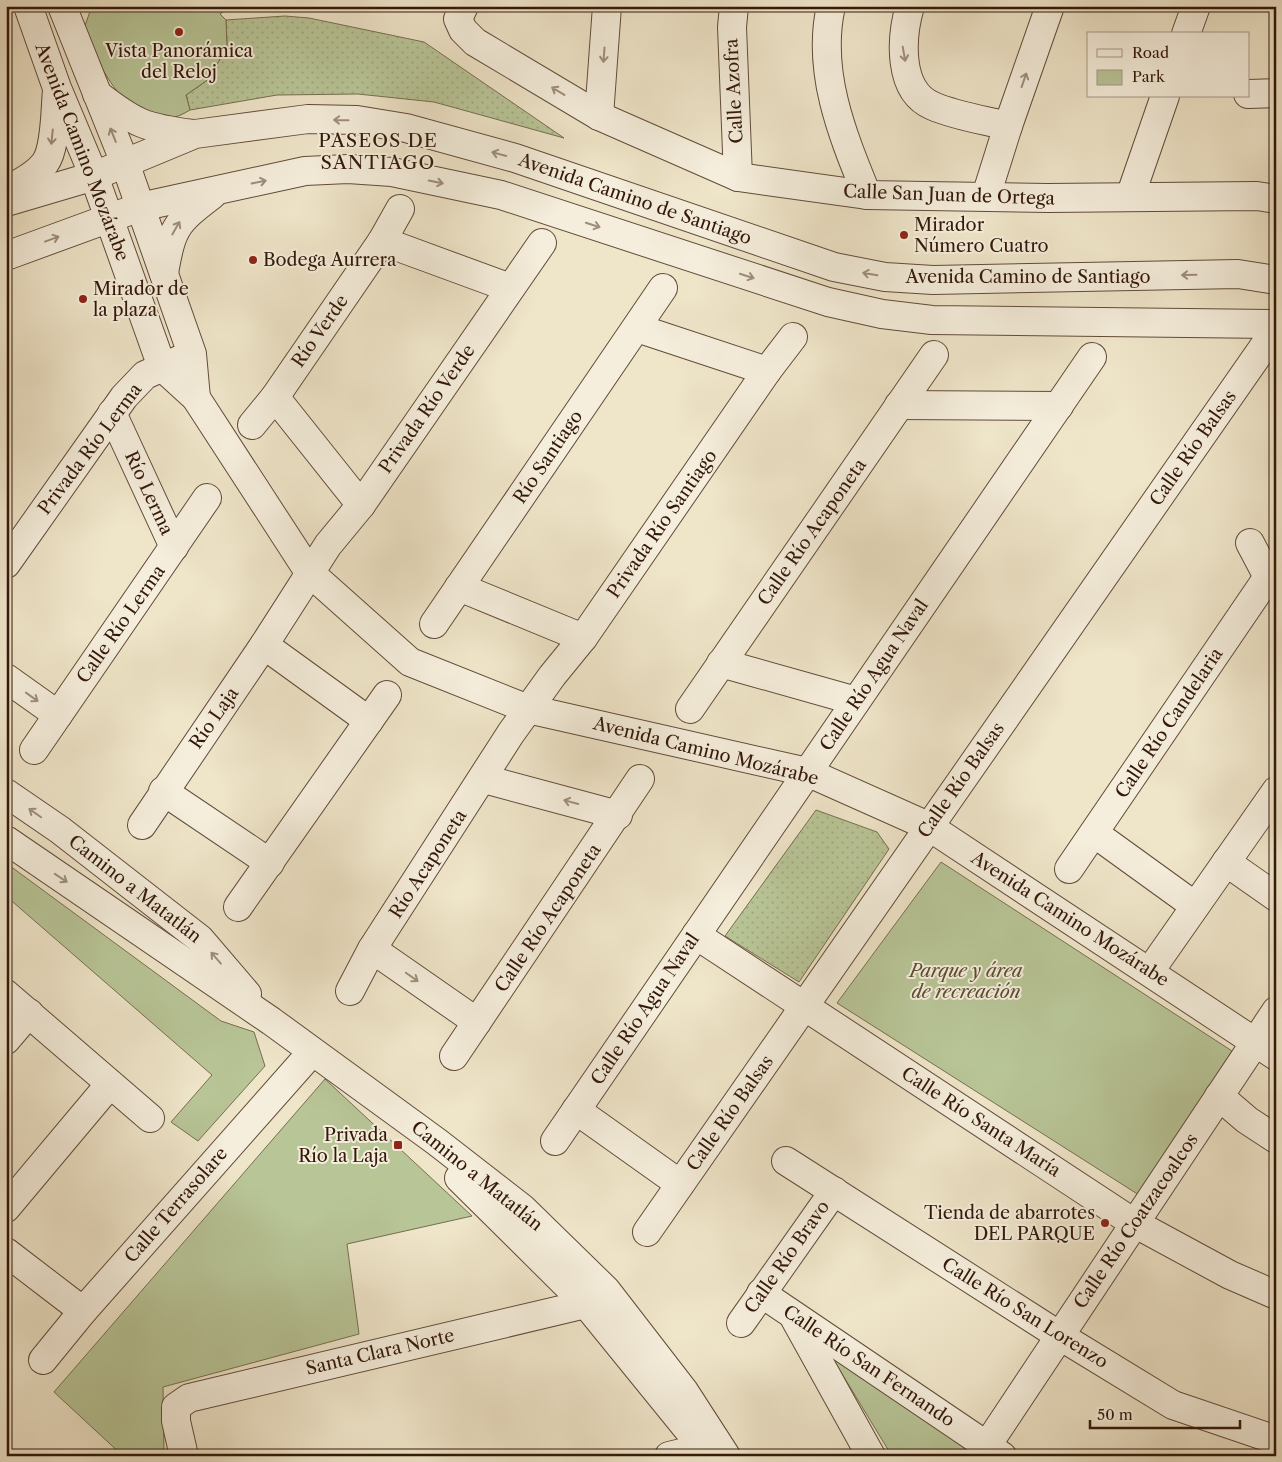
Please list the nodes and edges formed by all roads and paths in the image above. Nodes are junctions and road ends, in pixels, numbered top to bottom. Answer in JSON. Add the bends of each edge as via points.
{"nodes":[{"id":1,"x":28,"y":6,"type":"edge"},
{"id":2,"x":62,"y":6,"type":"edge"},
{"id":3,"x":607,"y":6,"type":"edge"},
{"id":4,"x":734,"y":6,"type":"edge"},
{"id":5,"x":831,"y":6,"type":"edge"},
{"id":6,"x":910,"y":6,"type":"edge"},
{"id":7,"x":1050,"y":6,"type":"edge"},
{"id":8,"x":1196,"y":6,"type":"edge"},
{"id":9,"x":461,"y":13,"type":"edge"},
{"id":10,"x":1187,"y":32,"type":"edge"},
{"id":11,"x":57,"y":88,"type":"junction"},
{"id":12,"x":96,"y":92,"type":"junction"},
{"id":13,"x":1276,"y":93,"type":"edge"},
{"id":14,"x":1250,"y":94,"type":"edge"},
{"id":15,"x":1164,"y":98,"type":"edge"},
{"id":16,"x":599,"y":116,"type":"junction"},
{"id":17,"x":1008,"y":126,"type":"junction"},
{"id":18,"x":195,"y":134,"type":"junction"},
{"id":19,"x":125,"y":164,"type":"junction"},
{"id":20,"x":94,"y":176,"type":"junction"},
{"id":21,"x":738,"y":177,"type":"junction"},
{"id":22,"x":218,"y":190,"type":"junction"},
{"id":23,"x":6,"y":191,"type":"edge"},
{"id":24,"x":867,"y":196,"type":"junction"},
{"id":25,"x":986,"y":196,"type":"junction"},
{"id":26,"x":1130,"y":198,"type":"junction"},
{"id":27,"x":1276,"y":199,"type":"edge"},
{"id":28,"x":6,"y":202,"type":"edge"},
{"id":29,"x":140,"y":207,"type":"junction"},
{"id":30,"x":400,"y":210,"type":"dead end"},
{"id":31,"x":110,"y":218,"type":"junction"},
{"id":32,"x":382,"y":242,"type":"junction"},
{"id":33,"x":542,"y":243,"type":"dead end"},
{"id":34,"x":6,"y":256,"type":"edge"},
{"id":35,"x":164,"y":275,"type":"junction"},
{"id":36,"x":1276,"y":280,"type":"edge"},
{"id":37,"x":510,"y":288,"type":"junction"},
{"id":38,"x":663,"y":288,"type":"dead end"},
{"id":39,"x":1276,"y":324,"type":"edge"},
{"id":40,"x":637,"y":328,"type":"junction"},
{"id":41,"x":1276,"y":329,"type":"edge"},
{"id":42,"x":793,"y":337,"type":"dead end"},
{"id":43,"x":192,"y":354,"type":"junction"},
{"id":44,"x":934,"y":355,"type":"dead end"},
{"id":45,"x":1092,"y":357,"type":"dead end"},
{"id":46,"x":162,"y":367,"type":"junction"},
{"id":47,"x":767,"y":371,"type":"junction"},
{"id":48,"x":275,"y":396,"type":"junction"},
{"id":49,"x":196,"y":398,"type":"junction"},
{"id":50,"x":899,"y":405,"type":"junction"},
{"id":51,"x":1059,"y":406,"type":"junction"},
{"id":52,"x":112,"y":413,"type":"junction"},
{"id":53,"x":252,"y":425,"type":"dead end"},
{"id":54,"x":207,"y":498,"type":"dead end"},
{"id":55,"x":361,"y":505,"type":"junction"},
{"id":56,"x":1250,"y":543,"type":"dead end"},
{"id":57,"x":174,"y":547,"type":"junction"},
{"id":58,"x":6,"y":564,"type":"edge"},
{"id":59,"x":309,"y":572,"type":"junction"},
{"id":60,"x":1272,"y":579,"type":"edge"},
{"id":61,"x":459,"y":587,"type":"junction"},
{"id":62,"x":434,"y":624,"type":"dead end"},
{"id":63,"x":583,"y":638,"type":"junction"},
{"id":64,"x":264,"y":645,"type":"junction"},
{"id":65,"x":722,"y":663,"type":"junction"},
{"id":66,"x":6,"y":678,"type":"edge"},
{"id":67,"x":387,"y":695,"type":"dead end"},
{"id":68,"x":856,"y":701,"type":"junction"},
{"id":69,"x":528,"y":709,"type":"junction"},
{"id":70,"x":690,"y":709,"type":"dead end"},
{"id":71,"x":58,"y":715,"type":"junction"},
{"id":72,"x":369,"y":721,"type":"junction"},
{"id":73,"x":34,"y":750,"type":"dead end"},
{"id":74,"x":808,"y":772,"type":"junction"},
{"id":75,"x":484,"y":779,"type":"junction"},
{"id":76,"x":640,"y":779,"type":"dead end"},
{"id":77,"x":163,"y":791,"type":"junction"},
{"id":78,"x":1276,"y":791,"type":"edge"},
{"id":79,"x":6,"y":793,"type":"edge"},
{"id":80,"x":618,"y":815,"type":"junction"},
{"id":81,"x":142,"y":825,"type":"dead end"},
{"id":82,"x":928,"y":826,"type":"junction"},
{"id":83,"x":60,"y":830,"type":"junction"},
{"id":84,"x":1094,"y":833,"type":"junction"},
{"id":85,"x":6,"y":834,"type":"edge"},
{"id":86,"x":6,"y":840,"type":"edge"},
{"id":87,"x":1226,"y":862,"type":"junction"},
{"id":88,"x":270,"y":863,"type":"junction"},
{"id":89,"x":1069,"y":869,"type":"dead end"},
{"id":90,"x":1276,"y":897,"type":"edge"},
{"id":91,"x":1195,"y":906,"type":"junction"},
{"id":92,"x":238,"y":907,"type":"dead end"},
{"id":93,"x":696,"y":935,"type":"junction"},
{"id":94,"x":372,"y":949,"type":"junction"},
{"id":95,"x":1150,"y":971,"type":"junction"},
{"id":96,"x":350,"y":991,"type":"dead end"},
{"id":97,"x":6,"y":994,"type":"edge"},
{"id":98,"x":804,"y":1006,"type":"junction"},
{"id":99,"x":1276,"y":1011,"type":"edge"},
{"id":100,"x":30,"y":1013,"type":"junction"},
{"id":101,"x":271,"y":1021,"type":"junction"},
{"id":102,"x":477,"y":1022,"type":"junction"},
{"id":103,"x":6,"y":1040,"type":"edge"},
{"id":104,"x":1265,"y":1049,"type":"edge"},
{"id":105,"x":312,"y":1052,"type":"junction"},
{"id":106,"x":454,"y":1056,"type":"dead end"},
{"id":107,"x":110,"y":1084,"type":"junction"},
{"id":108,"x":1219,"y":1096,"type":"junction"},
{"id":109,"x":393,"y":1110,"type":"junction"},
{"id":110,"x":576,"y":1110,"type":"junction"},
{"id":111,"x":150,"y":1118,"type":"dead end"},
{"id":112,"x":1276,"y":1139,"type":"edge"},
{"id":113,"x":554,"y":1141,"type":"dead end"},
{"id":114,"x":786,"y":1161,"type":"dead end"},
{"id":115,"x":680,"y":1184,"type":"junction"},
{"id":116,"x":834,"y":1192,"type":"junction"},
{"id":117,"x":6,"y":1208,"type":"edge"},
{"id":118,"x":1134,"y":1223,"type":"junction"},
{"id":119,"x":647,"y":1232,"type":"dead end"},
{"id":120,"x":6,"y":1252,"type":"edge"},
{"id":121,"x":761,"y":1294,"type":"junction"},
{"id":122,"x":1276,"y":1295,"type":"edge"},
{"id":123,"x":586,"y":1304,"type":"junction"},
{"id":124,"x":83,"y":1311,"type":"junction"},
{"id":125,"x":792,"y":1313,"type":"junction"},
{"id":126,"x":741,"y":1322,"type":"dead end"},
{"id":127,"x":1060,"y":1336,"type":"junction"},
{"id":128,"x":43,"y":1360,"type":"dead end"},
{"id":129,"x":1276,"y":1440,"type":"edge"},
{"id":130,"x":712,"y":1453,"type":"edge"},
{"id":131,"x":990,"y":1453,"type":"edge"},
{"id":132,"x":184,"y":1456,"type":"edge"},
{"id":133,"x":669,"y":1456,"type":"edge"},
{"id":134,"x":871,"y":1456,"type":"edge"}],
"edges":[{"from":1,"to":11,"type":"street","name":"Avenida Camino Mozárabe"},
{"from":2,"to":12,"type":"street","name":"Avenida Camino Mozárabe"},
{"from":3,"to":16,"type":"street","one_way":true},
{"from":4,"to":21,"type":"street","name":"Calle Azofra"},
{"from":5,"to":24,"type":"street","via":[[828,61],[832,96],[842,135]]},
{"from":6,"to":17,"type":"street","one_way":true,"via":[[902,46],[915,91],[932,106]]},
{"from":17,"to":7,"type":"street","one_way":true},
{"from":8,"to":10,"type":"street"},
{"from":16,"to":9,"type":"street","name":"Calle San Juan de Ortega","one_way":true,"via":[[475,42],[463,30]]},
{"from":11,"to":20,"type":"street","name":"Avenida Camino Mozárabe"},
{"from":11,"to":23,"type":"street","one_way":true,"via":[[50,153],[34,174]]},
{"from":12,"to":18,"type":"street","via":[[125,116],[139,123],[158,130]]},
{"from":19,"to":12,"type":"street","name":"Avenida Camino Mozárabe","one_way":true},
{"from":13,"to":14,"type":"street"},
{"from":15,"to":26,"type":"street"},
{"from":16,"to":21,"type":"street","name":"Calle San Juan de Ortega"},
{"from":17,"to":25,"type":"street"},
{"from":18,"to":19,"type":"street","name":"Avenida Camino de Santiago"},
{"from":36,"to":18,"type":"street","name":"Avenida Camino de Santiago","one_way":true,"via":[[1238,274],[933,280],[885,277],[834,268],[515,158],[406,128],[357,120],[308,120]]},
{"from":19,"to":20,"type":"street","name":"Avenida Camino de Santiago"},
{"from":19,"to":29,"type":"street","name":"Avenida Camino Mozárabe"},
{"from":20,"to":28,"type":"street","name":"Avenida Camino de Santiago"},
{"from":20,"to":31,"type":"street","name":"Avenida Camino Mozárabe"},
{"from":21,"to":24,"type":"street","name":"Calle San Juan de Ortega"},
{"from":22,"to":29,"type":"street","name":"Avenida Camino de Santiago"},
{"from":35,"to":22,"type":"street","one_way":true,"via":[[170,239],[177,225],[186,214]]},
{"from":22,"to":39,"type":"street","name":"Avenida Camino de Santiago","one_way":true,"via":[[305,172],[348,169],[392,172],[500,196],[828,302],[882,314],[932,320]]},
{"from":24,"to":25,"type":"street","name":"Calle San Juan de Ortega"},
{"from":25,"to":26,"type":"street","name":"Calle San Juan de Ortega"},
{"from":26,"to":27,"type":"street","name":"Calle San Juan de Ortega","via":[[1258,196]]},
{"from":29,"to":31,"type":"street","name":"Avenida Camino de Santiago"},
{"from":29,"to":35,"type":"street","name":"Avenida Camino Mozárabe"},
{"from":30,"to":32,"type":"street","name":"Río Verde"},
{"from":34,"to":31,"type":"street","name":"Avenida Camino de Santiago","one_way":true},
{"from":31,"to":46,"type":"street","name":"Avenida Camino Mozárabe"},
{"from":32,"to":37,"type":"street"},
{"from":32,"to":48,"type":"street","name":"Río Verde"},
{"from":33,"to":37,"type":"street","name":"Privada Río Verde"},
{"from":35,"to":43,"type":"street","name":"Avenida Camino Mozárabe"},
{"from":37,"to":55,"type":"street","name":"Privada Río Verde"},
{"from":38,"to":40,"type":"street","name":"Río Santiago"},
{"from":40,"to":47,"type":"street"},
{"from":40,"to":61,"type":"street","name":"Río Santiago"},
{"from":41,"to":82,"type":"street","name":"Calle Río Balsas"},
{"from":42,"to":47,"type":"street","name":"Privada Río Santiago"},
{"from":43,"to":46,"type":"street","name":"Privada Río Lerma"},
{"from":43,"to":49,"type":"street","name":"Avenida Camino Mozárabe"},
{"from":44,"to":50,"type":"street","name":"Calle Río Acaponeta"},
{"from":45,"to":51,"type":"street","name":"Calle Río Agua Naval"},
{"from":46,"to":49,"type":"street","name":"Avenida Camino Mozárabe"},
{"from":46,"to":52,"type":"street","name":"Privada Río Lerma","via":[[145,375]]},
{"from":47,"to":63,"type":"street","name":"Privada Río Santiago"},
{"from":48,"to":53,"type":"street","name":"Río Verde"},
{"from":48,"to":55,"type":"street"},
{"from":49,"to":59,"type":"street","name":"Avenida Camino Mozárabe"},
{"from":50,"to":51,"type":"street"},
{"from":50,"to":65,"type":"street","name":"Calle Río Acaponeta"},
{"from":51,"to":68,"type":"street","name":"Calle Río Agua Naval"},
{"from":52,"to":57,"type":"street","name":"Río Lerma"},
{"from":52,"to":58,"type":"street","name":"Privada Río Lerma"},
{"from":54,"to":57,"type":"street","name":"Calle Río Lerma"},
{"from":55,"to":59,"type":"street","name":"Privada Río Verde"},
{"from":56,"to":60,"type":"street"},
{"from":57,"to":71,"type":"street","name":"Calle Río Lerma"},
{"from":59,"to":64,"type":"street","name":"Río Laja"},
{"from":59,"to":69,"type":"street","name":"Avenida Camino Mozárabe","via":[[410,662]]},
{"from":60,"to":84,"type":"street","name":"Calle Río Candelaria"},
{"from":61,"to":62,"type":"street","name":"Río Santiago"},
{"from":61,"to":63,"type":"street"},
{"from":63,"to":69,"type":"street","name":"Privada Río Santiago"},
{"from":64,"to":72,"type":"street"},
{"from":64,"to":77,"type":"street","name":"Río Laja"},
{"from":65,"to":68,"type":"street"},
{"from":65,"to":70,"type":"street","name":"Calle Río Acaponeta"},
{"from":66,"to":71,"type":"street","one_way":true},
{"from":67,"to":72,"type":"street"},
{"from":68,"to":74,"type":"street","name":"Calle Río Agua Naval"},
{"from":69,"to":74,"type":"street","name":"Avenida Camino Mozárabe"},
{"from":69,"to":75,"type":"street","name":"Río Acaponeta"},
{"from":71,"to":73,"type":"street","name":"Calle Río Lerma"},
{"from":72,"to":88,"type":"street"},
{"from":74,"to":82,"type":"street","name":"Avenida Camino Mozárabe"},
{"from":74,"to":93,"type":"street","name":"Calle Río Agua Naval"},
{"from":80,"to":75,"type":"street","one_way":true},
{"from":75,"to":94,"type":"street","name":"Río Acaponeta"},
{"from":76,"to":80,"type":"street","name":"Calle Río Acaponeta"},
{"from":77,"to":81,"type":"street","name":"Río Laja"},
{"from":77,"to":88,"type":"street"},
{"from":78,"to":87,"type":"street"},
{"from":83,"to":79,"type":"street","name":"Camino a Matatlán","one_way":true},
{"from":80,"to":102,"type":"street","name":"Calle Río Acaponeta"},
{"from":82,"to":95,"type":"street","name":"Avenida Camino Mozárabe"},
{"from":82,"to":98,"type":"street","name":"Calle Río Balsas"},
{"from":83,"to":85,"type":"street","via":[[55,845],[42,850]]},
{"from":101,"to":83,"type":"street","name":"Camino a Matatlán","one_way":true,"via":[[200,939]]},
{"from":84,"to":89,"type":"street","name":"Calle Río Candelaria"},
{"from":84,"to":91,"type":"street"},
{"from":86,"to":101,"type":"street","name":"Camino a Matatlán","one_way":true},
{"from":87,"to":90,"type":"street"},
{"from":87,"to":91,"type":"street"},
{"from":88,"to":92,"type":"street"},
{"from":91,"to":95,"type":"street"},
{"from":93,"to":98,"type":"street","name":"Calle Río Santa María"},
{"from":93,"to":110,"type":"street","name":"Calle Río Agua Naval"},
{"from":94,"to":96,"type":"street","name":"Río Acaponeta"},
{"from":94,"to":102,"type":"street","one_way":true},
{"from":95,"to":104,"type":"street","name":"Avenida Camino Mozárabe"},
{"from":97,"to":100,"type":"street"},
{"from":98,"to":115,"type":"street","name":"Calle Río Balsas"},
{"from":98,"to":118,"type":"street","name":"Calle Río Santa María"},
{"from":99,"to":104,"type":"street","name":"Calle Río Coatzacoalcos"},
{"from":100,"to":103,"type":"street"},
{"from":100,"to":107,"type":"street"},
{"from":101,"to":105,"type":"street","name":"Camino a Matatlán"},
{"from":102,"to":106,"type":"street","name":"Calle Río Acaponeta"},
{"from":104,"to":108,"type":"street","name":"Calle Río Coatzacoalcos"},
{"from":105,"to":109,"type":"street","name":"Camino a Matatlán"},
{"from":105,"to":124,"type":"street","name":"Calle Terrasolare"},
{"from":107,"to":111,"type":"street"},
{"from":107,"to":117,"type":"street"},
{"from":108,"to":112,"type":"street"},
{"from":108,"to":118,"type":"street","name":"Calle Río Coatzacoalcos"},
{"from":109,"to":123,"type":"street"},
{"from":109,"to":130,"type":"street","name":"Camino a Matatlán","via":[[522,1208],[606,1290],[684,1390]]},
{"from":110,"to":113,"type":"street","name":"Calle Río Agua Naval"},
{"from":110,"to":115,"type":"street"},
{"from":114,"to":116,"type":"street","name":"Calle Río San Lorenzo"},
{"from":115,"to":119,"type":"street","name":"Calle Río Balsas"},
{"from":116,"to":121,"type":"street","name":"Calle Río Bravo"},
{"from":116,"to":127,"type":"street","name":"Calle Río San Lorenzo"},
{"from":118,"to":122,"type":"street","name":"Calle Río Santa María","via":[[1230,1275]]},
{"from":118,"to":127,"type":"street","name":"Calle Río Coatzacoalcos"},
{"from":120,"to":124,"type":"street"},
{"from":121,"to":125,"type":"street","name":"Calle Río San Fernando"},
{"from":121,"to":126,"type":"street","name":"Calle Río Bravo"},
{"from":123,"to":130,"type":"street"},
{"from":123,"to":132,"type":"street","name":"Santa Clara Norte","via":[[189,1398],[176,1406]]},
{"from":124,"to":128,"type":"street","name":"Calle Terrasolare"},
{"from":125,"to":131,"type":"street","name":"Calle Río San Fernando"},
{"from":125,"to":134,"type":"street"},
{"from":127,"to":129,"type":"street","name":"Calle Río San Lorenzo","via":[[1173,1404]]},
{"from":127,"to":131,"type":"street","name":"Calle Río Coatzacoalcos"},
{"from":130,"to":133,"type":"street"}]}
